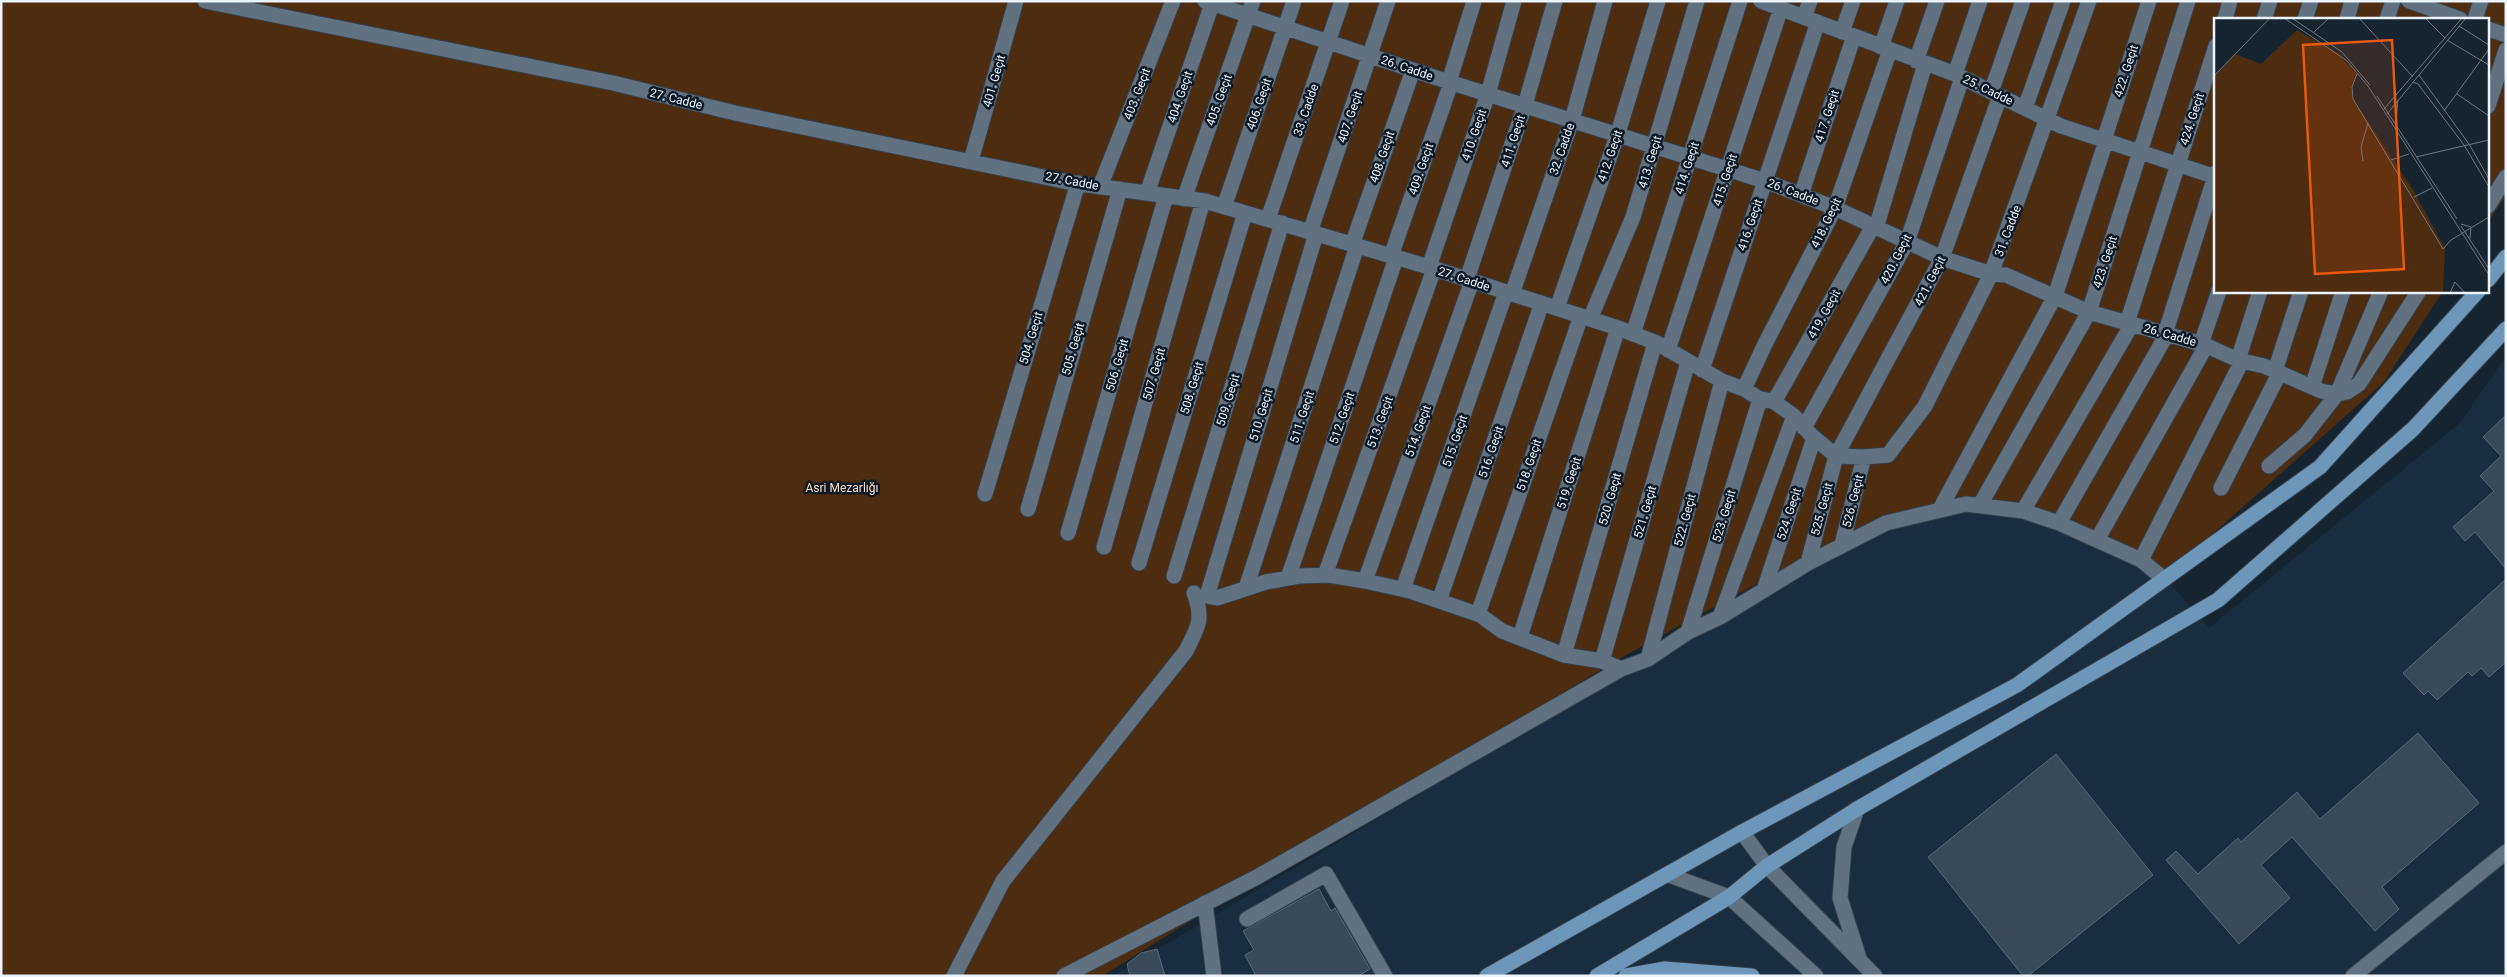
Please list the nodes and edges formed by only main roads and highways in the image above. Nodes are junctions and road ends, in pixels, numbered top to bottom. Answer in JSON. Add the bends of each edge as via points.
{"nodes":[{"id":1,"x":2506,"y":257,"type":"edge"},
{"id":2,"x":2490,"y":276,"type":"edge"},
{"id":3,"x":2477,"y":292,"type":"edge"},
{"id":4,"x":2506,"y":328,"type":"edge"},
{"id":5,"x":1487,"y":976,"type":"edge"},
{"id":6,"x":1597,"y":976,"type":"edge"},
{"id":7,"x":1626,"y":976,"type":"edge"},
{"id":8,"x":1752,"y":976,"type":"edge"}],
"edges":[{"from":1,"to":2,"type":"main road"},
{"from":3,"to":5,"type":"main road","via":[[2320,467],[2017,685],[1742,832]]},
{"from":4,"to":6,"type":"main road","via":[[2413,429],[2218,600],[1856,810],[1767,866],[1729,897]]},
{"from":7,"to":8,"type":"main road","via":[[1664,969]]}]}
